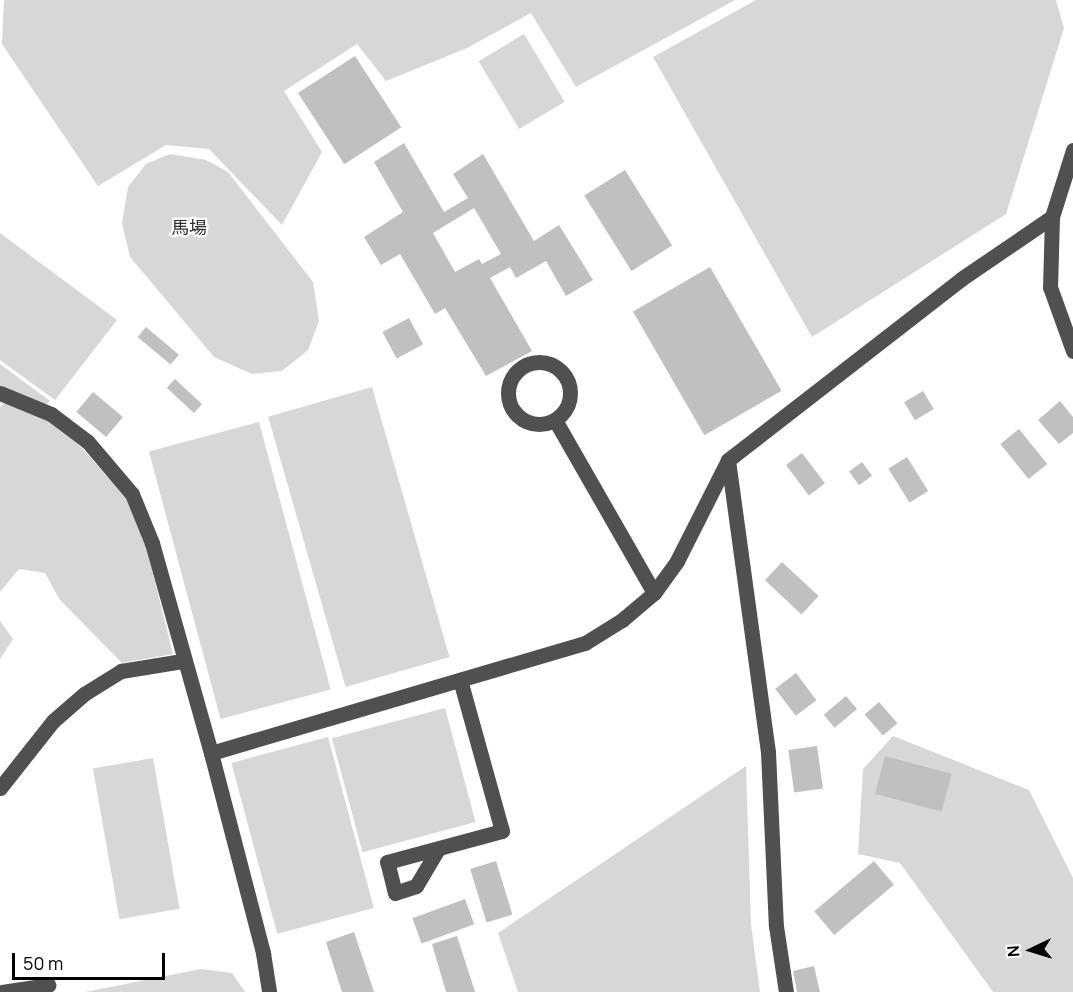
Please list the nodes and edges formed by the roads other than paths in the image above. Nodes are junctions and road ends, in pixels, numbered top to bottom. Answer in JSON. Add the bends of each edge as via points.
{"nodes":[{"id":1,"x":1073,"y":150,"type":"edge"},
{"id":2,"x":1052,"y":217,"type":"junction"},
{"id":3,"x":1073,"y":351,"type":"edge"},
{"id":4,"x":0,"y":393,"type":"edge"},
{"id":5,"x":555,"y":420,"type":"junction"},
{"id":6,"x":728,"y":460,"type":"junction"},
{"id":7,"x":654,"y":593,"type":"junction"},
{"id":8,"x":182,"y":661,"type":"junction"},
{"id":9,"x":460,"y":680,"type":"junction"},
{"id":10,"x":211,"y":753,"type":"junction"},
{"id":11,"x":0,"y":788,"type":"edge"},
{"id":12,"x":438,"y":849,"type":"dead end"},
{"id":13,"x":48,"y":985,"type":"dead end"},
{"id":14,"x":2,"y":992,"type":"edge"},
{"id":15,"x":269,"y":992,"type":"edge"},
{"id":16,"x":786,"y":992,"type":"edge"}],
"edges":[{"from":1,"to":2,"type":"street"},
{"from":2,"to":3,"type":"street","via":[[1050,287]]},
{"from":2,"to":6,"type":"street","via":[[961,279]]},
{"from":4,"to":8,"type":"street","via":[[51,414],[88,442],[132,494],[152,543]]},
{"from":5,"to":5,"type":"street","via":[[534,424],[515,414],[508,394],[510,383],[523,366],[542,362],[566,377],[570,396]]},
{"from":5,"to":7,"type":"street"},
{"from":6,"to":7,"type":"street","via":[[677,561]]},
{"from":6,"to":16,"type":"street","via":[[768,752],[776,926]]},
{"from":7,"to":9,"type":"street","via":[[622,620],[585,643]]},
{"from":8,"to":10,"type":"street"},
{"from":8,"to":11,"type":"street","via":[[121,671],[84,694],[53,721]]},
{"from":9,"to":10,"type":"street"},
{"from":9,"to":12,"type":"street","via":[[502,831],[387,862],[395,893],[416,886]]},
{"from":10,"to":15,"type":"street","via":[[263,953]]},
{"from":13,"to":14,"type":"street"}]}
